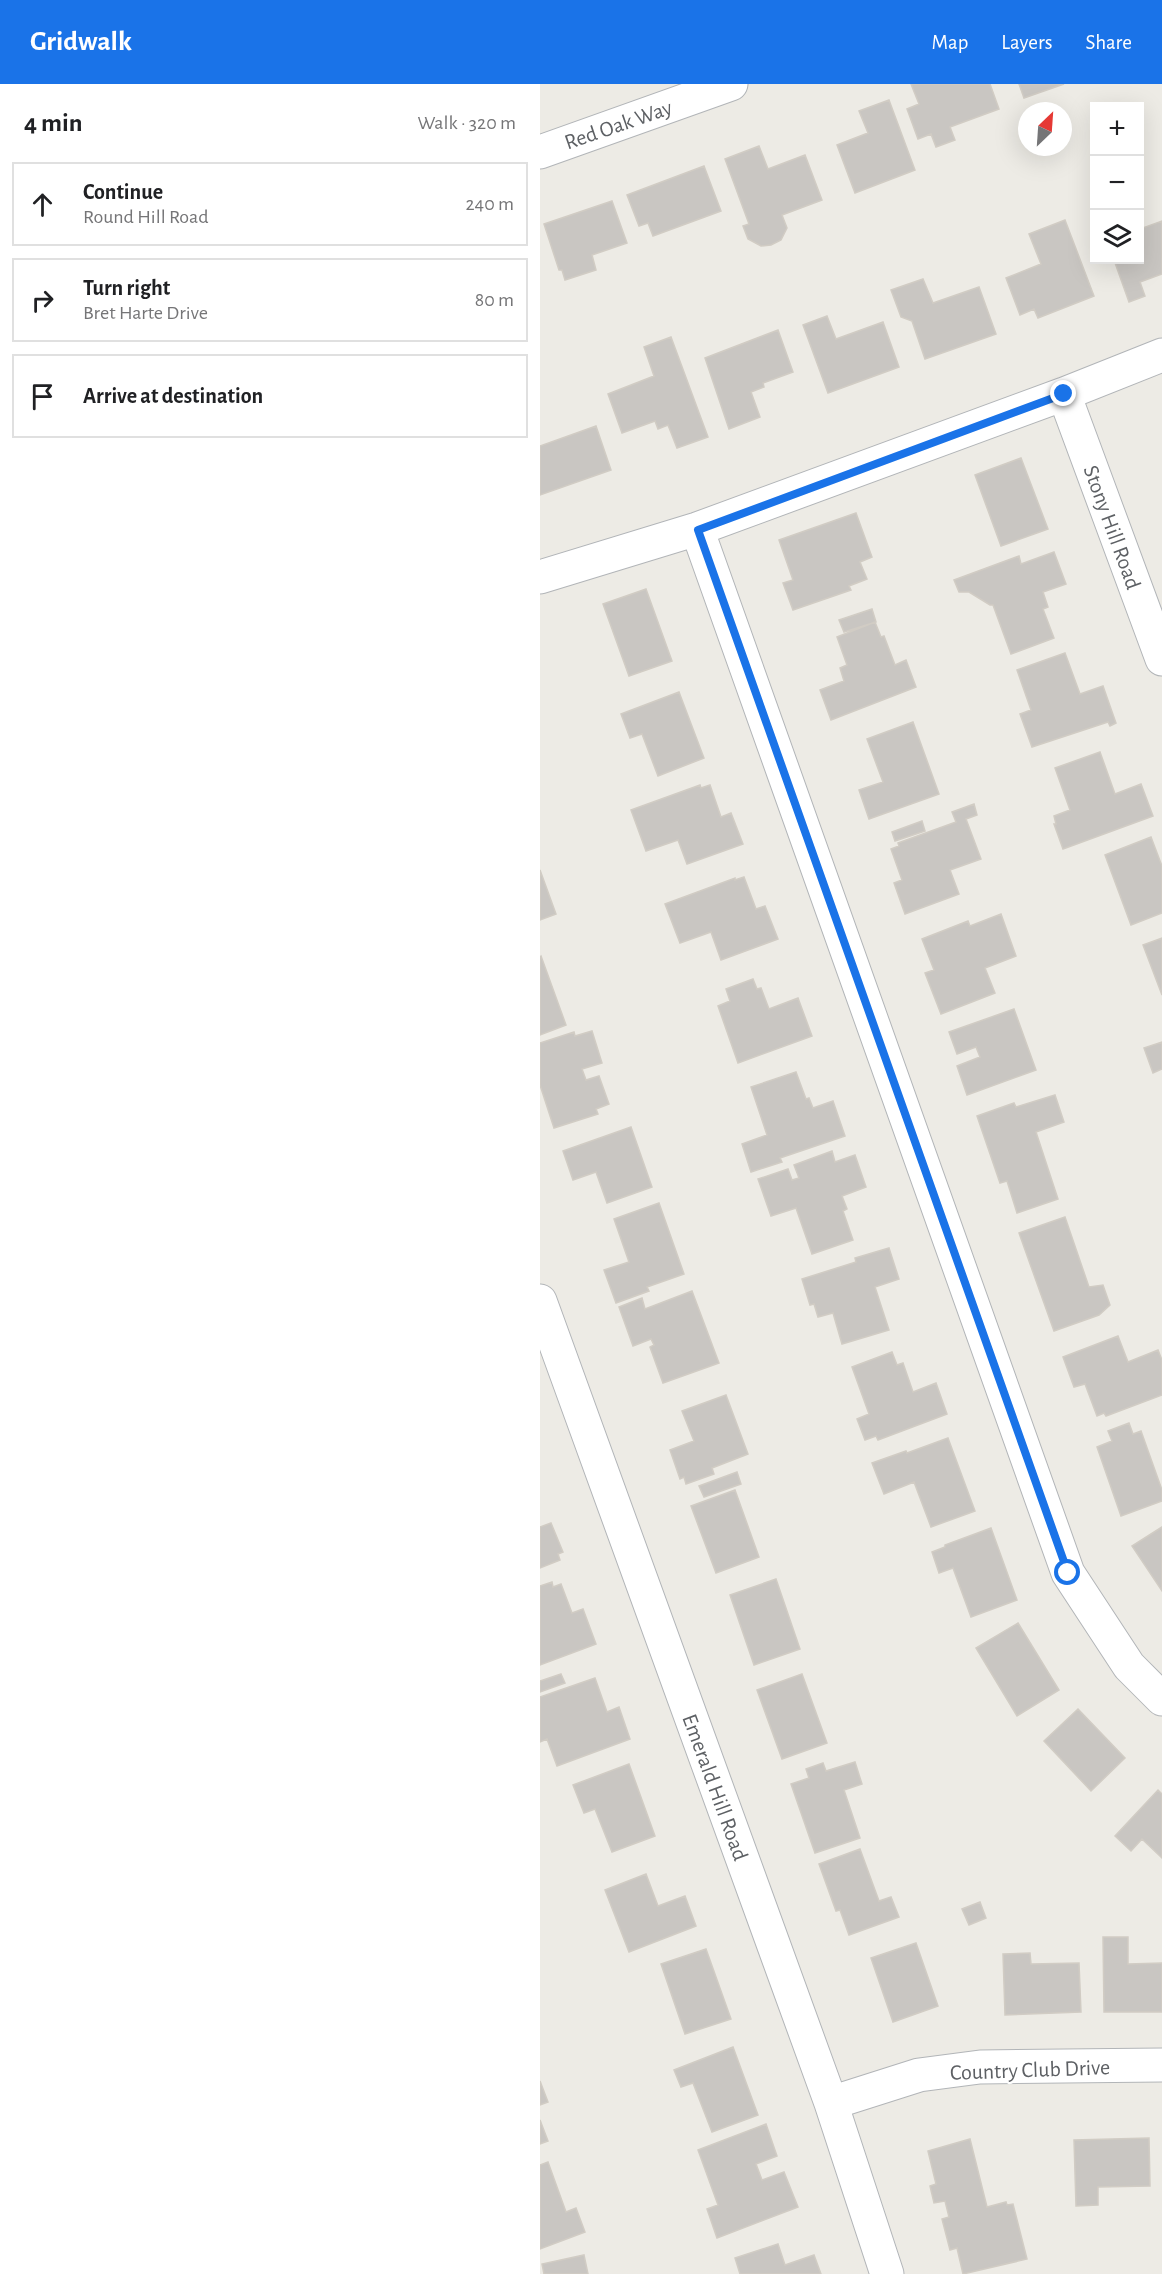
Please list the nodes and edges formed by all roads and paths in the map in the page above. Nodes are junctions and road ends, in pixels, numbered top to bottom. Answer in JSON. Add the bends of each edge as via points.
{"nodes":[{"id":1,"x":731,"y":84,"type":"edge"},
{"id":2,"x":540,"y":152,"type":"edge"},
{"id":3,"x":1162,"y":355,"type":"edge"},
{"id":4,"x":1064,"y":394,"type":"junction"},
{"id":5,"x":698,"y":530,"type":"junction"},
{"id":6,"x":540,"y":577,"type":"edge"},
{"id":7,"x":1162,"y":659,"type":"edge"},
{"id":8,"x":540,"y":1301,"type":"edge"},
{"id":9,"x":1162,"y":1699,"type":"edge"},
{"id":10,"x":1162,"y":2065,"type":"edge"},
{"id":11,"x":831,"y":2103,"type":"junction"},
{"id":12,"x":887,"y":2274,"type":"edge"}],
"edges":[{"from":1,"to":2,"type":"street","name":"Red Oak Way"},
{"from":3,"to":4,"type":"street"},
{"from":4,"to":5,"type":"street"},
{"from":4,"to":7,"type":"street","name":"Stony Hill Road"},
{"from":5,"to":6,"type":"street"},
{"from":5,"to":9,"type":"street","via":[[1068,1573],[1129,1666]]},
{"from":8,"to":11,"type":"street","name":"Emerald Hill Road"},
{"from":10,"to":11,"type":"street","name":"Country Club Drive","via":[[980,2067],[919,2075]]},
{"from":11,"to":12,"type":"street","name":"Emerald Hill Road"}]}
